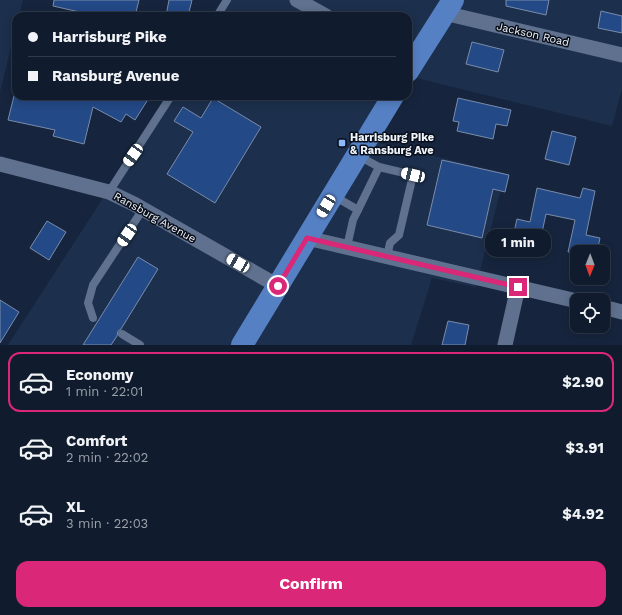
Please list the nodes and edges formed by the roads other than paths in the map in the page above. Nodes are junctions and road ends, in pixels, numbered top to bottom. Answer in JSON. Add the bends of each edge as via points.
{"nodes":[{"id":1,"x":227,"y":0,"type":"edge"},
{"id":2,"x":297,"y":0,"type":"edge"},
{"id":3,"x":449,"y":6,"type":"edge"},
{"id":4,"x":220,"y":12,"type":"edge"},
{"id":5,"x":319,"y":12,"type":"edge"},
{"id":6,"x":622,"y":55,"type":"edge"},
{"id":7,"x":412,"y":61,"type":"edge"},
{"id":8,"x":168,"y":100,"type":"edge"},
{"id":9,"x":391,"y":100,"type":"edge"},
{"id":10,"x":357,"y":155,"type":"junction"},
{"id":11,"x":0,"y":164,"type":"edge"},
{"id":12,"x":379,"y":167,"type":"junction"},
{"id":13,"x":109,"y":192,"type":"junction"},
{"id":14,"x":333,"y":196,"type":"junction"},
{"id":15,"x":143,"y":209,"type":"junction"},
{"id":16,"x":358,"y":210,"type":"junction"},
{"id":17,"x":307,"y":238,"type":"junction"},
{"id":18,"x":347,"y":247,"type":"junction"},
{"id":19,"x":387,"y":257,"type":"junction"},
{"id":20,"x":278,"y":286,"type":"junction"},
{"id":21,"x":518,"y":287,"type":"junction"},
{"id":22,"x":570,"y":299,"type":"edge"},
{"id":23,"x":610,"y":309,"type":"edge"},
{"id":24,"x":622,"y":312,"type":"edge"},
{"id":25,"x":93,"y":318,"type":"dead end"},
{"id":26,"x":122,"y":334,"type":"dead end"},
{"id":27,"x":140,"y":345,"type":"edge"},
{"id":28,"x":242,"y":345,"type":"edge"},
{"id":29,"x":505,"y":345,"type":"edge"}],
"edges":[{"from":1,"to":4,"type":"lane"},
{"from":2,"to":5,"type":"street"},
{"from":3,"to":6,"type":"street","name":"Jackson Road"},
{"from":3,"to":7,"type":"main road"},
{"from":8,"to":13,"type":"lane"},
{"from":9,"to":10,"type":"main road"},
{"from":10,"to":12,"type":"lane"},
{"from":10,"to":14,"type":"main road"},
{"from":11,"to":13,"type":"street","name":"Ransburg Avenue"},
{"from":12,"to":16,"type":"lane"},
{"from":12,"to":19,"type":"lane","via":[[413,175],[399,235],[390,243]]},
{"from":13,"to":15,"type":"street","name":"Ransburg Avenue"},
{"from":14,"to":16,"type":"lane"},
{"from":14,"to":17,"type":"main road"},
{"from":15,"to":20,"type":"street","name":"Ransburg Avenue"},
{"from":15,"to":25,"type":"lane","via":[[93,285],[88,303]]},
{"from":16,"to":18,"type":"lane"},
{"from":17,"to":18,"type":"street"},
{"from":17,"to":20,"type":"main road"},
{"from":18,"to":19,"type":"street"},
{"from":19,"to":21,"type":"street"},
{"from":20,"to":28,"type":"main road"},
{"from":21,"to":22,"type":"street"},
{"from":21,"to":29,"type":"street"},
{"from":23,"to":24,"type":"street"},
{"from":26,"to":27,"type":"lane"}]}
